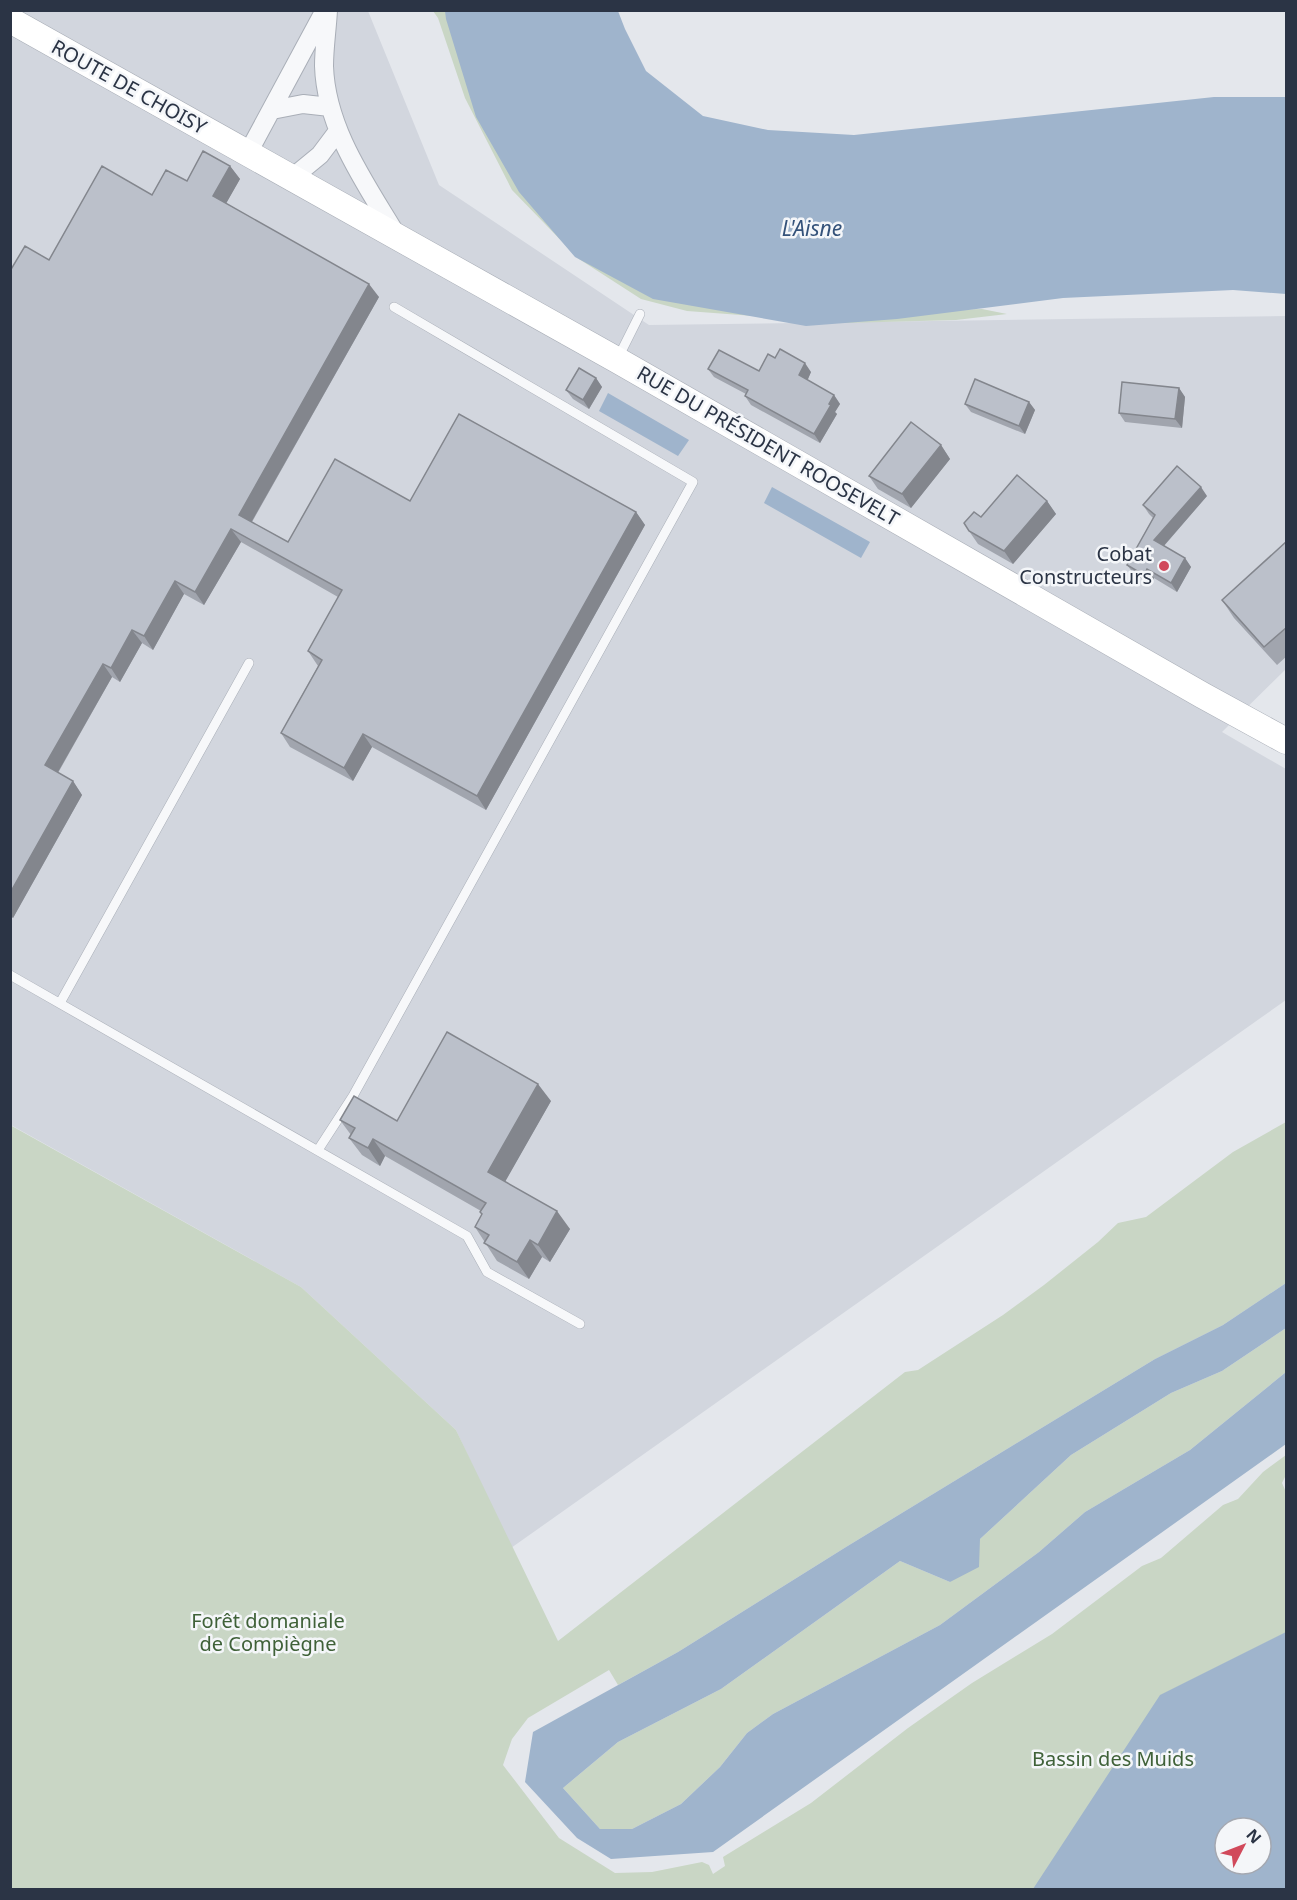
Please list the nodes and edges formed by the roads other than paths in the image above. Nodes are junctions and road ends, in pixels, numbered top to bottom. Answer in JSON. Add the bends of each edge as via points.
{"nodes":[{"id":1,"x":327,"y":10,"type":"edge"},
{"id":2,"x":10,"y":20,"type":"edge"},
{"id":3,"x":330,"y":107,"type":"junction"},
{"id":4,"x":272,"y":110,"type":"junction"},
{"id":5,"x":338,"y":131,"type":"junction"},
{"id":6,"x":248,"y":153,"type":"junction"},
{"id":7,"x":292,"y":178,"type":"junction"},
{"id":8,"x":398,"y":238,"type":"junction"},
{"id":9,"x":394,"y":307,"type":"dead end"},
{"id":10,"x":640,"y":314,"type":"dead end"},
{"id":11,"x":617,"y":360,"type":"junction"},
{"id":12,"x":249,"y":663,"type":"dead end"},
{"id":13,"x":1287,"y":741,"type":"edge"},
{"id":14,"x":10,"y":975,"type":"edge"},
{"id":15,"x":60,"y":1003,"type":"junction"},
{"id":16,"x":318,"y":1150,"type":"junction"},
{"id":17,"x":579,"y":1324,"type":"dead end"}],
"edges":[{"from":1,"to":3,"type":"street","via":[[324,67]]},
{"from":1,"to":4,"type":"street"},
{"from":2,"to":6,"type":"street","name":"ROUTE DE CHOISY"},
{"from":3,"to":4,"type":"street","via":[[303,104]]},
{"from":3,"to":5,"type":"street"},
{"from":4,"to":6,"type":"street"},
{"from":5,"to":7,"type":"street","via":[[320,155]]},
{"from":5,"to":8,"type":"street"},
{"from":6,"to":7,"type":"street","name":"RUE DU PRÉSIDENT ROOSEVELT"},
{"from":7,"to":8,"type":"street","name":"RUE DU PRÉSIDENT ROOSEVELT"},
{"from":8,"to":11,"type":"street","name":"RUE DU PRÉSIDENT ROOSEVELT"},
{"from":9,"to":16,"type":"lane","via":[[693,482],[358,1086]]},
{"from":10,"to":11,"type":"lane"},
{"from":11,"to":13,"type":"street","name":"RUE DU PRÉSIDENT ROOSEVELT"},
{"from":12,"to":15,"type":"lane"},
{"from":14,"to":15,"type":"lane"},
{"from":15,"to":16,"type":"lane"},
{"from":16,"to":17,"type":"lane","via":[[467,1236],[487,1272]]}]}
